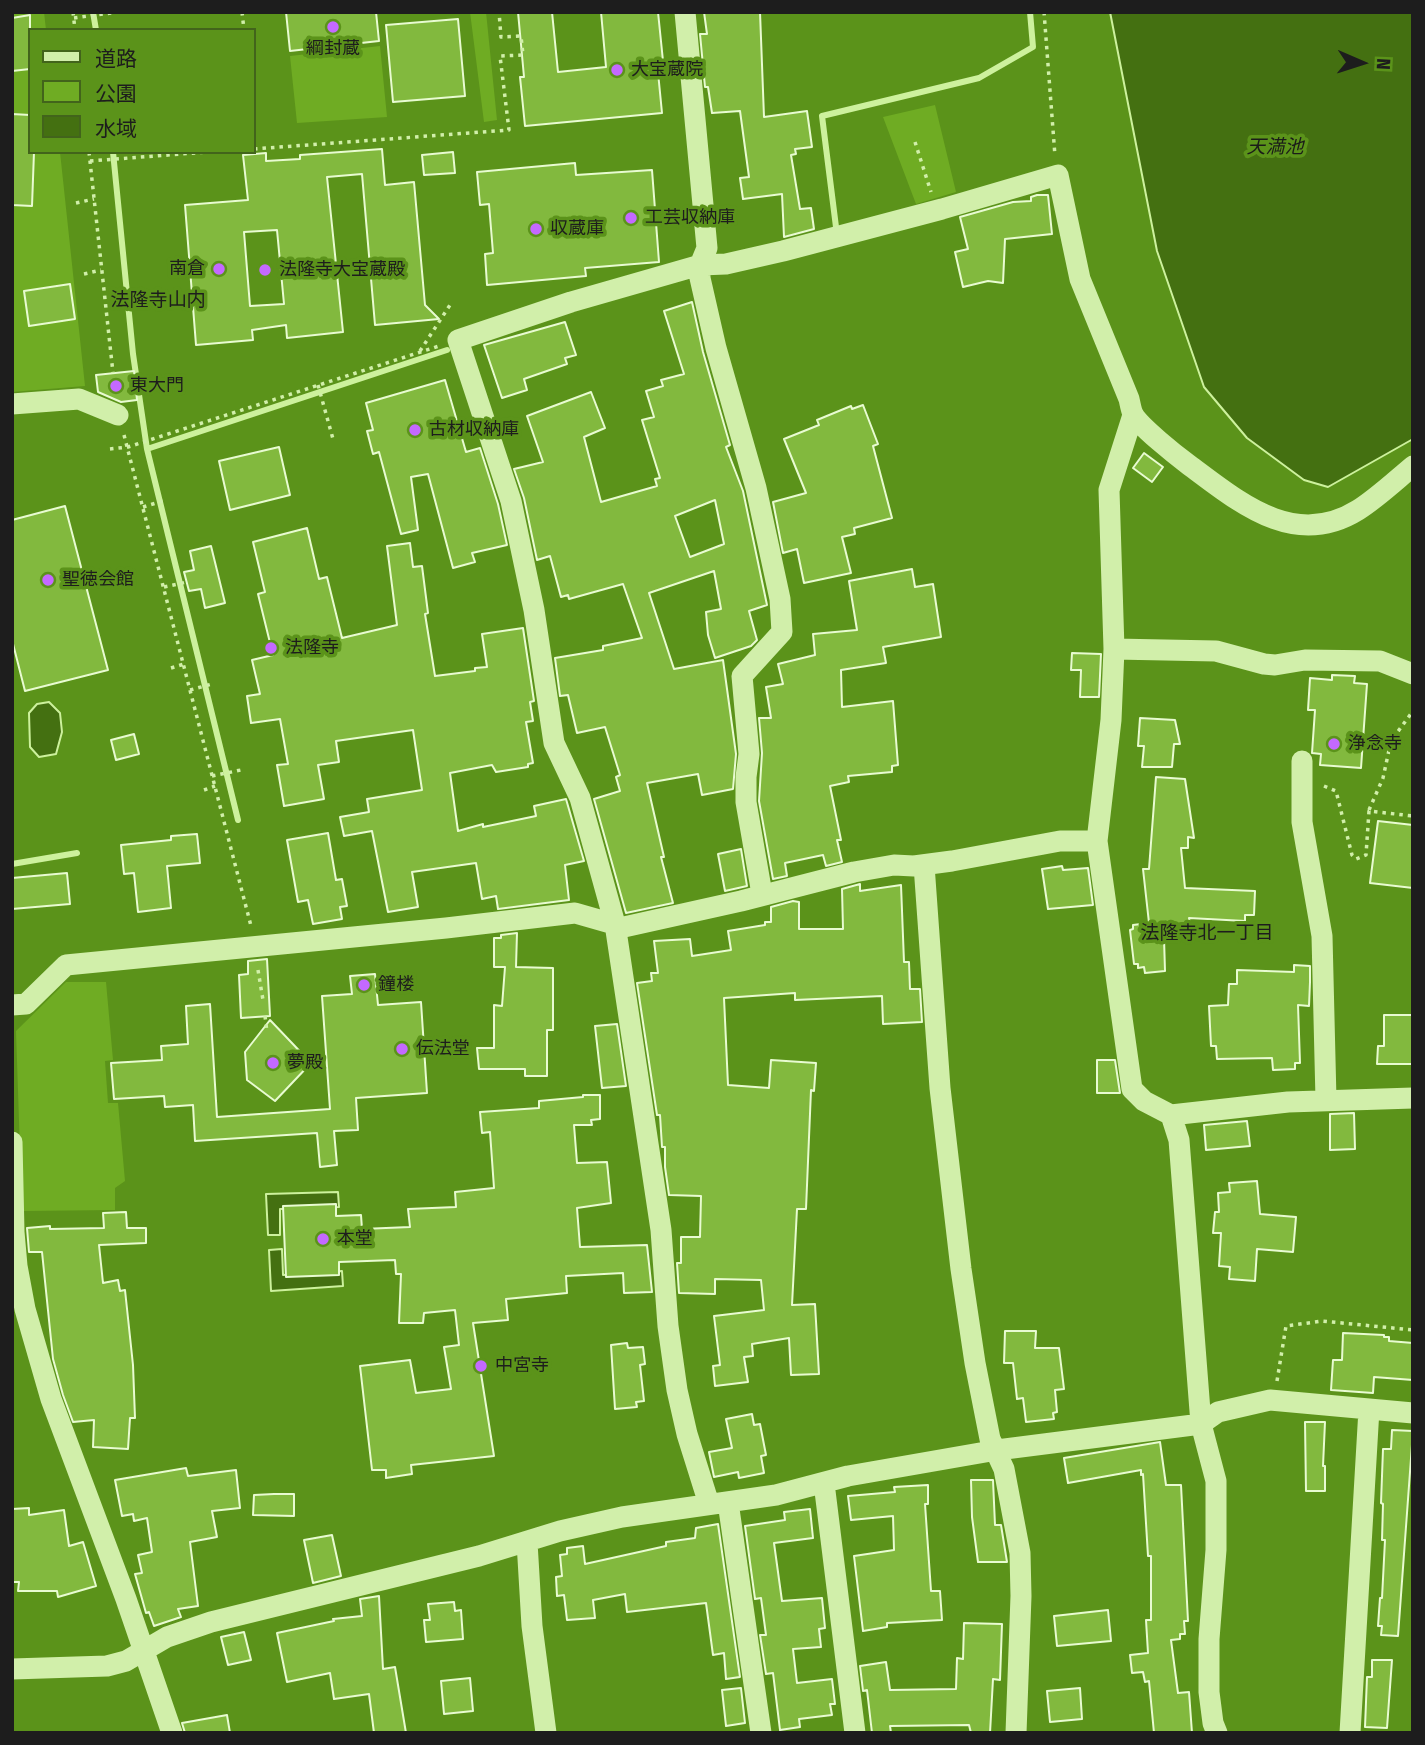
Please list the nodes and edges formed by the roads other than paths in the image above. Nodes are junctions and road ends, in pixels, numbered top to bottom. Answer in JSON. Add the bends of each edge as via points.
{"nodes":[{"id":1,"x":685,"y":12,"type":"edge"},
{"id":2,"x":700,"y":265,"type":"junction"},
{"id":3,"x":12,"y":404,"type":"edge"},
{"id":4,"x":118,"y":415,"type":"dead end"},
{"id":5,"x":1133,"y":415,"type":"junction"},
{"id":6,"x":1413,"y":466,"type":"edge"},
{"id":7,"x":1114,"y":649,"type":"junction"},
{"id":8,"x":1413,"y":674,"type":"edge"},
{"id":9,"x":1302,"y":770,"type":"road end"},
{"id":10,"x":1097,"y":841,"type":"junction"},
{"id":11,"x":924,"y":865,"type":"junction"},
{"id":12,"x":762,"y":894,"type":"junction"},
{"id":13,"x":615,"y":924,"type":"junction"},
{"id":14,"x":12,"y":1005,"type":"edge"},
{"id":15,"x":1413,"y":1098,"type":"edge"},
{"id":16,"x":1326,"y":1100,"type":"junction"},
{"id":17,"x":1171,"y":1115,"type":"junction"},
{"id":18,"x":12,"y":1142,"type":"edge"},
{"id":19,"x":20,"y":1319,"type":"edge"},
{"id":20,"x":1369,"y":1409,"type":"junction"},
{"id":21,"x":1413,"y":1413,"type":"edge"},
{"id":22,"x":1201,"y":1423,"type":"junction"},
{"id":23,"x":997,"y":1450,"type":"junction"},
{"id":24,"x":824,"y":1483,"type":"junction"},
{"id":25,"x":719,"y":1503,"type":"junction"},
{"id":26,"x":527,"y":1542,"type":"junction"},
{"id":27,"x":145,"y":1650,"type":"junction"},
{"id":28,"x":12,"y":1669,"type":"edge"},
{"id":29,"x":172,"y":1733,"type":"edge"},
{"id":30,"x":546,"y":1733,"type":"edge"},
{"id":31,"x":761,"y":1733,"type":"edge"},
{"id":32,"x":855,"y":1733,"type":"edge"},
{"id":33,"x":1016,"y":1733,"type":"edge"},
{"id":34,"x":1217,"y":1733,"type":"edge"},
{"id":35,"x":1350,"y":1733,"type":"edge"}],
"edges":[{"from":1,"to":2,"type":"street","via":[[707,248]]},
{"from":2,"to":5,"type":"street","via":[[772,253],[1058,176],[1080,279]]},
{"from":2,"to":12,"type":"street","via":[[716,348],[756,488],[780,599],[782,632],[742,676],[749,754],[746,802]]},
{"from":2,"to":13,"type":"street","via":[[458,340],[511,501],[534,610],[554,743],[580,798]]},
{"from":3,"to":4,"type":"street","via":[[79,399]]},
{"from":5,"to":6,"type":"street","via":[[1174,454],[1238,502],[1270,519],[1298,526],[1326,523],[1357,511]]},
{"from":5,"to":7,"type":"street","via":[[1109,489]]},
{"from":7,"to":8,"type":"street","via":[[1216,651],[1275,665],[1306,660],[1380,661]]},
{"from":7,"to":10,"type":"street"},
{"from":9,"to":16,"type":"street","via":[[1302,822],[1322,936]]},
{"from":10,"to":11,"type":"street","via":[[1060,841]]},
{"from":10,"to":17,"type":"street","via":[[1132,1089]]},
{"from":11,"to":12,"type":"street","via":[[853,872]]},
{"from":11,"to":23,"type":"street","via":[[940,1088],[961,1269],[975,1363],[990,1438]]},
{"from":12,"to":13,"type":"street","via":[[624,927]]},
{"from":13,"to":14,"type":"street","via":[[575,913],[66,965],[26,1004]]},
{"from":13,"to":25,"type":"street","via":[[661,1230],[677,1390],[690,1446]]},
{"from":15,"to":16,"type":"street"},
{"from":16,"to":17,"type":"street"},
{"from":17,"to":22,"type":"street","via":[[1178,1140]]},
{"from":18,"to":19,"type":"street"},
{"from":19,"to":27,"type":"street"},
{"from":20,"to":21,"type":"street"},
{"from":20,"to":22,"type":"street","via":[[1274,1400],[1218,1412]]},
{"from":20,"to":35,"type":"street"},
{"from":22,"to":23,"type":"street"},
{"from":22,"to":34,"type":"street","via":[[1216,1480],[1209,1692]]},
{"from":23,"to":24,"type":"street"},
{"from":23,"to":33,"type":"street","via":[[1020,1553]]},
{"from":24,"to":25,"type":"street"},
{"from":24,"to":32,"type":"street"},
{"from":25,"to":26,"type":"street","via":[[622,1517]]},
{"from":25,"to":31,"type":"street"},
{"from":26,"to":27,"type":"street","via":[[211,1622]]},
{"from":26,"to":30,"type":"street"},
{"from":27,"to":28,"type":"street","via":[[107,1666]]},
{"from":27,"to":29,"type":"street"}]}
